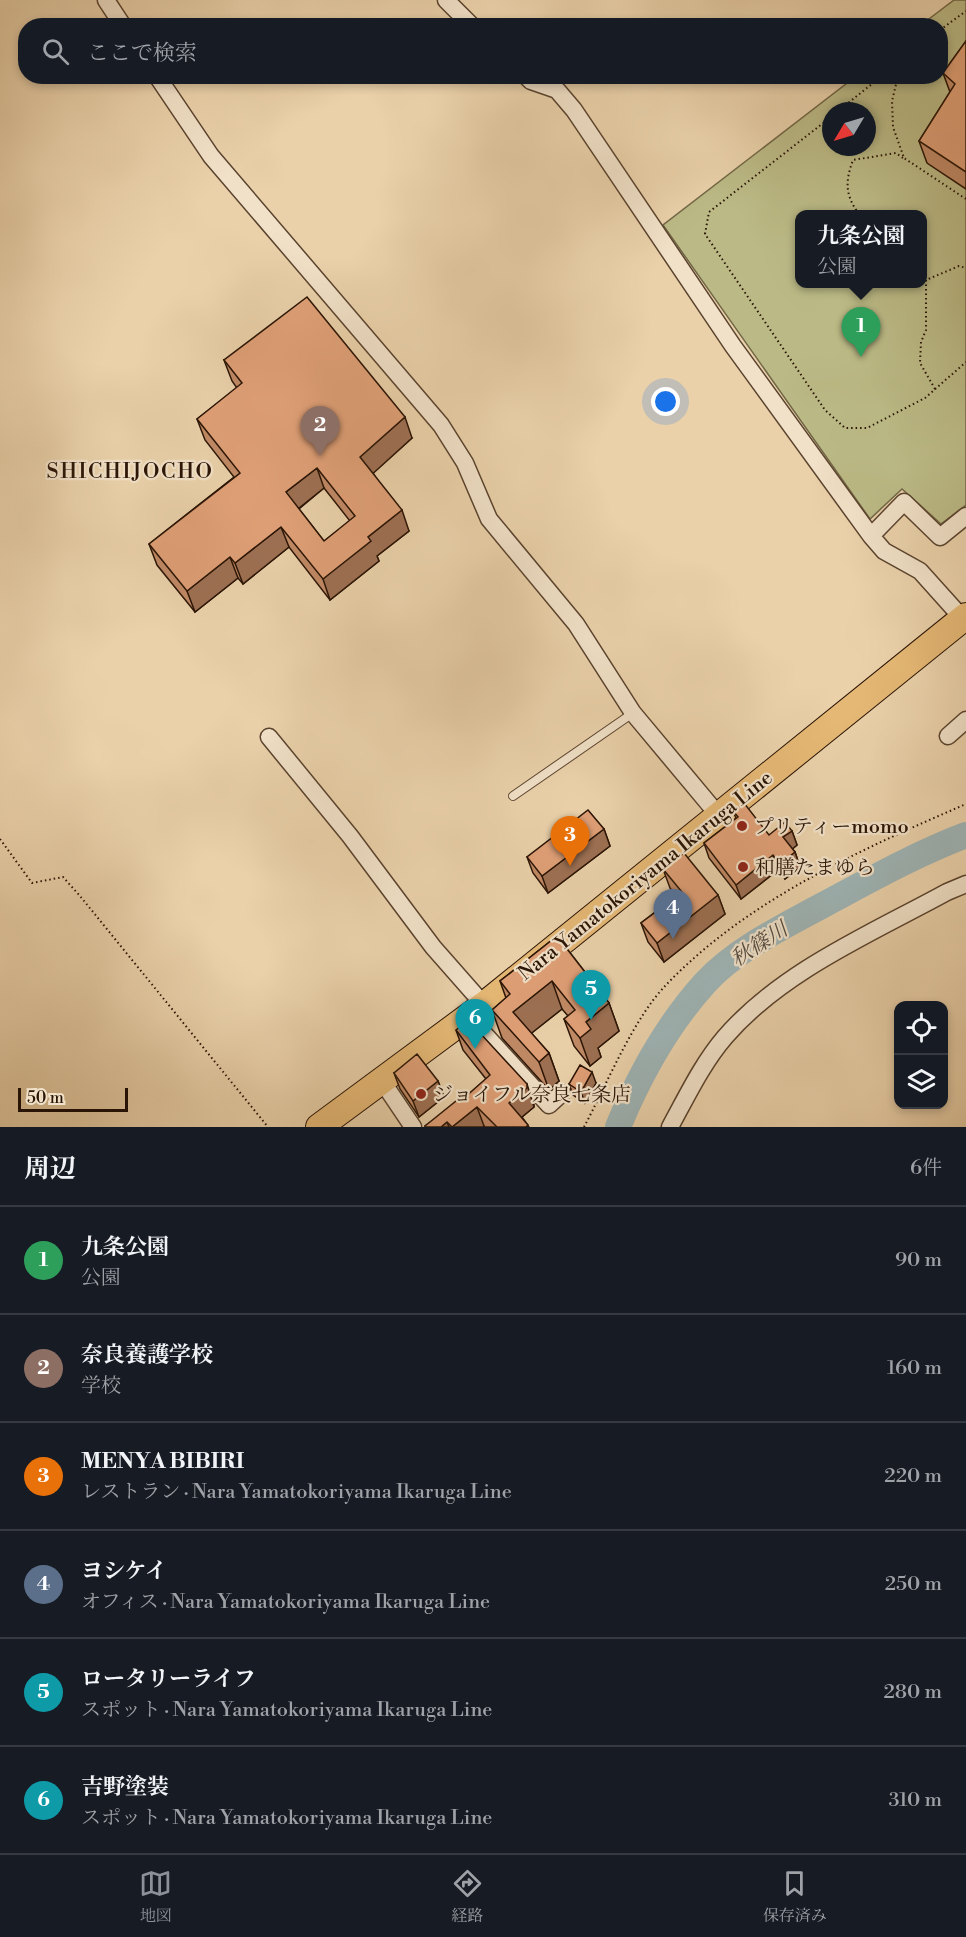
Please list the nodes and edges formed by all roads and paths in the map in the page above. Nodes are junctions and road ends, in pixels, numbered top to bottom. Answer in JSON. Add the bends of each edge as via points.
{"nodes":[{"id":1,"x":106,"y":0,"type":"edge"},
{"id":2,"x":446,"y":0,"type":"edge"},
{"id":3,"x":966,"y":11,"type":"edge"},
{"id":4,"x":118,"y":18,"type":"edge"},
{"id":5,"x":464,"y":18,"type":"edge"},
{"id":6,"x":948,"y":24,"type":"edge"},
{"id":7,"x":162,"y":84,"type":"edge"},
{"id":8,"x":540,"y":84,"type":"edge"},
{"id":9,"x":872,"y":84,"type":"edge"},
{"id":10,"x":896,"y":84,"type":"edge"},
{"id":11,"x":849,"y":102,"type":"edge"},
{"id":12,"x":822,"y":124,"type":"edge"},
{"id":13,"x":904,"y":158,"type":"junction"},
{"id":14,"x":966,"y":199,"type":"edge"},
{"id":15,"x":857,"y":210,"type":"edge"},
{"id":16,"x":966,"y":268,"type":"edge"},
{"id":17,"x":927,"y":280,"type":"edge"},
{"id":18,"x":926,"y":288,"type":"edge"},
{"id":19,"x":966,"y":362,"type":"edge"},
{"id":20,"x":935,"y":388,"type":"junction"},
{"id":21,"x":966,"y":516,"type":"edge"},
{"id":22,"x":871,"y":536,"type":"junction"},
{"id":23,"x":965,"y":617,"type":"edge"},
{"id":24,"x":633,"y":713,"type":"junction"},
{"id":25,"x":966,"y":720,"type":"edge"},
{"id":26,"x":948,"y":736,"type":"dead end"},
{"id":27,"x":268,"y":737,"type":"dead end"},
{"id":28,"x":513,"y":796,"type":"dead end"},
{"id":29,"x":966,"y":804,"type":"edge"},
{"id":30,"x":719,"y":816,"type":"junction"},
{"id":31,"x":0,"y":839,"type":"edge"},
{"id":32,"x":966,"y":884,"type":"edge"},
{"id":33,"x":476,"y":1011,"type":"junction"},
{"id":34,"x":382,"y":1081,"type":"junction"},
{"id":35,"x":562,"y":1094,"type":"dead end"},
{"id":36,"x":268,"y":1127,"type":"edge"},
{"id":37,"x":319,"y":1127,"type":"edge"},
{"id":38,"x":413,"y":1127,"type":"edge"},
{"id":39,"x":584,"y":1127,"type":"edge"},
{"id":40,"x":670,"y":1127,"type":"edge"}],
"edges":[{"from":1,"to":4,"type":"street"},
{"from":2,"to":5,"type":"street"},
{"from":3,"to":6,"type":"path"},
{"from":7,"to":24,"type":"street","via":[[211,156],[441,425],[465,463],[489,519],[576,624]]},
{"from":8,"to":22,"type":"street","via":[[557,90],[574,110],[733,346]]},
{"from":9,"to":11,"type":"path"},
{"from":10,"to":13,"type":"path","via":[[893,127]]},
{"from":12,"to":20,"type":"path","via":[[709,212],[705,234],[825,410],[845,428],[867,428],[925,398]]},
{"from":13,"to":14,"type":"path"},
{"from":13,"to":15,"type":"path","via":[[896,153],[853,160],[846,179],[851,203]]},
{"from":16,"to":17,"type":"path","via":[[959,266]]},
{"from":18,"to":20,"type":"path","via":[[926,330],[920,363]]},
{"from":19,"to":20,"type":"path"},
{"from":21,"to":22,"type":"street","via":[[940,537],[904,502]]},
{"from":22,"to":23,"type":"street","via":[[884,551],[920,571]]},
{"from":23,"to":30,"type":"main road","name":"Nara Yamatokoriyama Ikaruga Line"},
{"from":24,"to":28,"type":"lane"},
{"from":24,"to":30,"type":"street"},
{"from":25,"to":26,"type":"street"},
{"from":27,"to":33,"type":"street","via":[[350,836]]},
{"from":29,"to":39,"type":"path","via":[[800,884],[731,927],[665,985],[644,1014]]},
{"from":30,"to":33,"type":"main road","name":"Nara Yamatokoriyama Ikaruga Line"},
{"from":31,"to":36,"type":"path","via":[[32,883],[63,878],[69,884]]},
{"from":32,"to":40,"type":"street","via":[[804,971],[752,1010],[725,1037],[699,1074]]},
{"from":33,"to":34,"type":"main road","name":"Nara Yamatokoriyama Ikaruga Line"},
{"from":33,"to":35,"type":"street","via":[[545,1111]]},
{"from":34,"to":37,"type":"main road","name":"Nara Yamatokoriyama Ikaruga Line"},
{"from":34,"to":38,"type":"street"}]}
